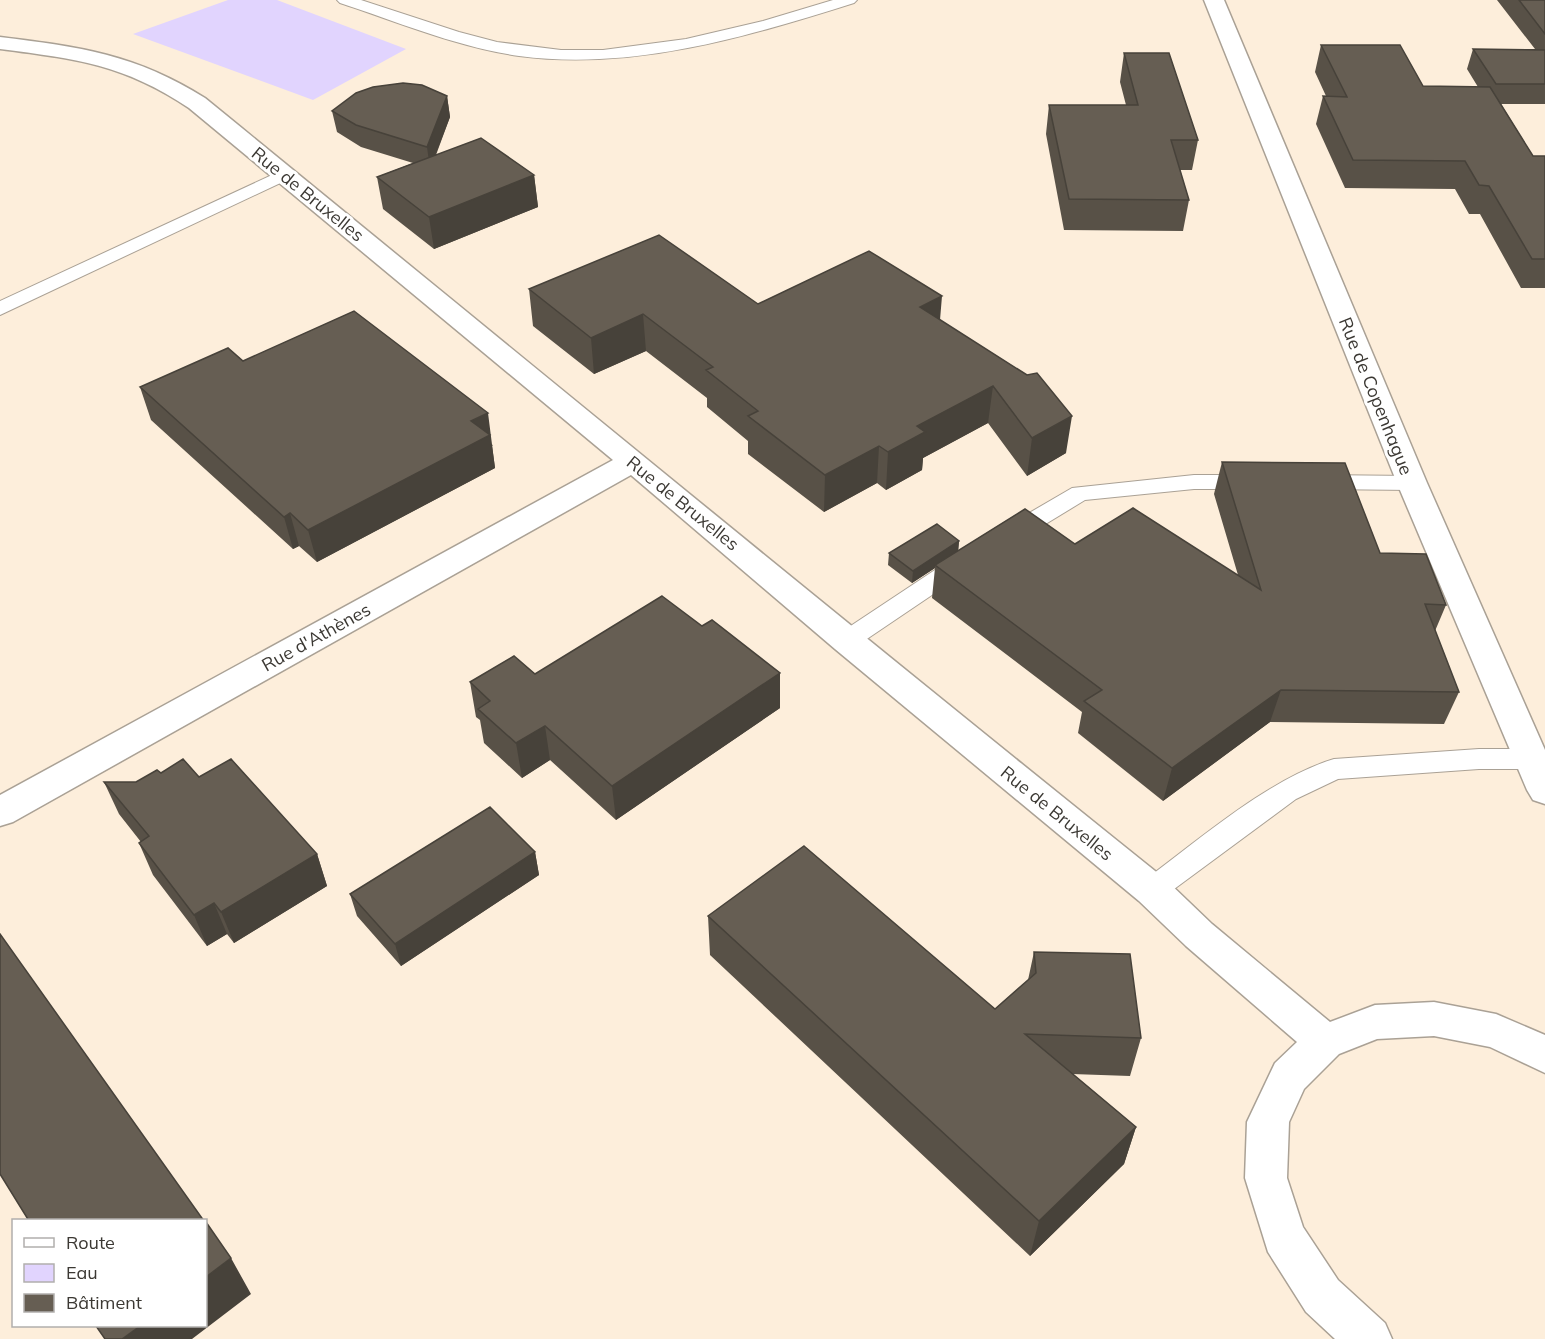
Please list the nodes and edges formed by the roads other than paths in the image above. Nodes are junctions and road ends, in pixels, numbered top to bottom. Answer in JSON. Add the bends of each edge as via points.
{"nodes":[{"id":1,"x":345,"y":0,"type":"edge"},
{"id":2,"x":849,"y":0,"type":"edge"},
{"id":3,"x":1214,"y":0,"type":"edge"},
{"id":4,"x":403,"y":4,"type":"dead end"},
{"id":5,"x":387,"y":13,"type":"junction"},
{"id":6,"x":5,"y":44,"type":"edge"},
{"id":7,"x":285,"y":174,"type":"junction"},
{"id":8,"x":0,"y":309,"type":"edge"},
{"id":9,"x":632,"y":462,"type":"junction"},
{"id":10,"x":1278,"y":482,"type":"edge"},
{"id":11,"x":1302,"y":482,"type":"edge"},
{"id":12,"x":1412,"y":483,"type":"junction"},
{"id":13,"x":846,"y":641,"type":"junction"},
{"id":14,"x":1532,"y":759,"type":"junction"},
{"id":15,"x":1545,"y":790,"type":"edge"},
{"id":16,"x":0,"y":812,"type":"edge"},
{"id":17,"x":1152,"y":890,"type":"junction"},
{"id":18,"x":1325,"y":1041,"type":"junction"},
{"id":19,"x":1545,"y":1055,"type":"edge"},
{"id":20,"x":1369,"y":1339,"type":"edge"}],
"edges":[{"from":1,"to":5,"type":"lane"},
{"from":2,"to":5,"type":"lane","via":[[719,38],[612,52],[553,55],[462,39]]},
{"from":3,"to":12,"type":"street","name":"Rue de Copenhague"},
{"from":4,"to":5,"type":"lane"},
{"from":6,"to":7,"type":"street","name":"Rue de Bruxelles","via":[[123,65],[161,81],[197,103]]},
{"from":7,"to":8,"type":"lane"},
{"from":7,"to":9,"type":"street","name":"Rue de Bruxelles"},
{"from":9,"to":13,"type":"street","name":"Rue de Bruxelles"},
{"from":9,"to":16,"type":"street","name":"Rue d'Athènes"},
{"from":10,"to":13,"type":"lane","via":[[1194,482],[1080,493]]},
{"from":11,"to":12,"type":"lane"},
{"from":12,"to":14,"type":"street","name":"Rue de Copenhague"},
{"from":13,"to":17,"type":"street","name":"Rue de Bruxelles"},
{"from":14,"to":15,"type":"street","name":"Rue de Copenhague"},
{"from":14,"to":17,"type":"lane","via":[[1334,770],[1286,792]]},
{"from":17,"to":18,"type":"street","name":"Rue de Bruxelles"},
{"from":18,"to":19,"type":"street","via":[[1375,1022],[1434,1018],[1497,1031]]},
{"from":18,"to":20,"type":"street","via":[[1289,1076],[1268,1122],[1266,1178],[1290,1247],[1322,1296]]}]}
